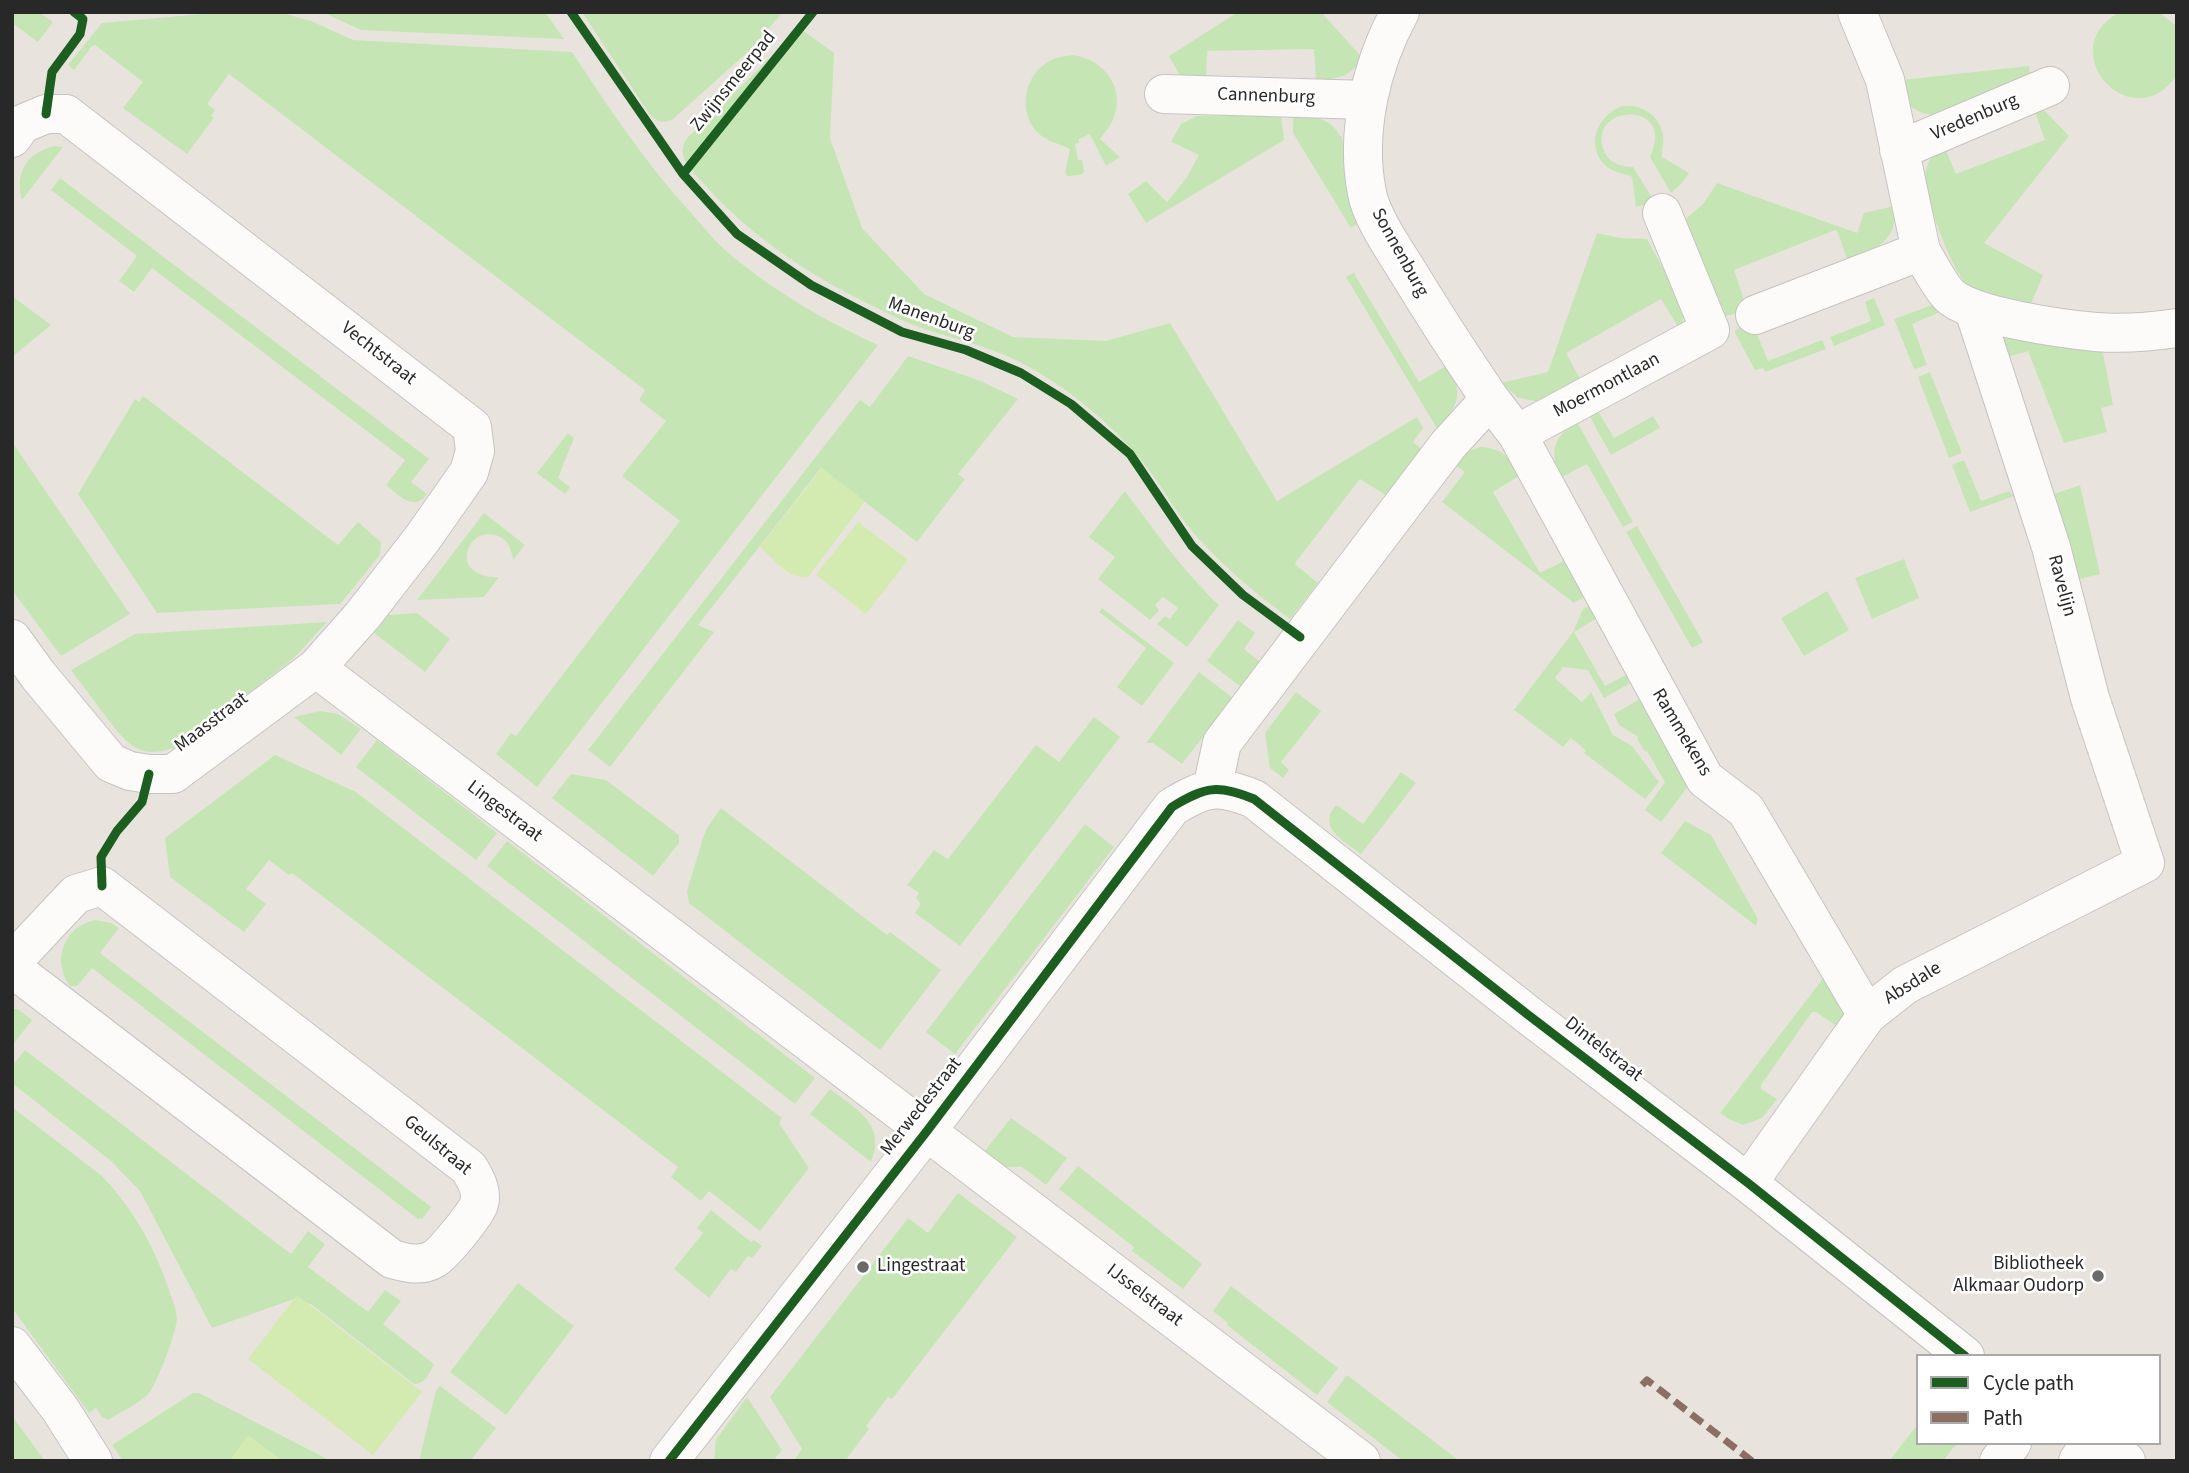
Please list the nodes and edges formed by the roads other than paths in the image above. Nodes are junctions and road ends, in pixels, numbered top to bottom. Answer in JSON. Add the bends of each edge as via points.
{"nodes":[{"id":1,"x":1400,"y":12,"type":"edge"},
{"id":2,"x":1857,"y":12,"type":"edge"},
{"id":3,"x":2050,"y":86,"type":"dead end"},
{"id":4,"x":1164,"y":94,"type":"dead end"},
{"id":5,"x":1368,"y":100,"type":"junction"},
{"id":6,"x":12,"y":138,"type":"edge"},
{"id":7,"x":1899,"y":150,"type":"junction"},
{"id":8,"x":1662,"y":213,"type":"dead end"},
{"id":9,"x":1921,"y":251,"type":"junction"},
{"id":10,"x":1974,"y":310,"type":"junction"},
{"id":11,"x":1755,"y":315,"type":"dead end"},
{"id":12,"x":2177,"y":328,"type":"edge"},
{"id":13,"x":1490,"y":399,"type":"junction"},
{"id":14,"x":1517,"y":434,"type":"junction"},
{"id":15,"x":12,"y":639,"type":"edge"},
{"id":16,"x":316,"y":668,"type":"junction"},
{"id":17,"x":1213,"y":789,"type":"junction"},
{"id":18,"x":2145,"y":863,"type":"joint"},
{"id":19,"x":12,"y":962,"type":"edge"},
{"id":20,"x":12,"y":968,"type":"edge"},
{"id":21,"x":1867,"y":1014,"type":"junction"},
{"id":22,"x":927,"y":1131,"type":"junction"},
{"id":23,"x":1748,"y":1183,"type":"junction"},
{"id":24,"x":12,"y":1346,"type":"edge"},
{"id":25,"x":1962,"y":1354,"type":"edge"},
{"id":26,"x":2011,"y":1445,"type":"edge"},
{"id":27,"x":2089,"y":1445,"type":"edge"},
{"id":28,"x":2105,"y":1445,"type":"edge"},
{"id":29,"x":93,"y":1461,"type":"edge"},
{"id":30,"x":669,"y":1461,"type":"edge"},
{"id":31,"x":1361,"y":1461,"type":"edge"},
{"id":32,"x":1999,"y":1461,"type":"edge"},
{"id":33,"x":2078,"y":1461,"type":"edge"},
{"id":34,"x":2126,"y":1461,"type":"edge"}],
"edges":[{"from":1,"to":5,"type":"street","name":"Sonnenburg","via":[[1385,39]]},
{"from":2,"to":7,"type":"street","via":[[1885,80]]},
{"from":3,"to":7,"type":"street","name":"Vredenburg"},
{"from":4,"to":5,"type":"street","name":"Cannenburg"},
{"from":5,"to":13,"type":"street","name":"Sonnenburg","via":[[1363,149],[1367,195],[1392,247]]},
{"from":6,"to":16,"type":"street","name":"Vechtstraat","via":[[22,124],[46,114],[66,114],[472,427],[475,451],[469,472],[363,615]]},
{"from":7,"to":9,"type":"street"},
{"from":8,"to":14,"type":"street","name":"Moermontlaan","via":[[1710,330]]},
{"from":9,"to":10,"type":"street","via":[[1950,296]]},
{"from":9,"to":11,"type":"street"},
{"from":10,"to":12,"type":"street","via":[[2097,332]]},
{"from":10,"to":18,"type":"street","name":"Ravelijn","via":[[2051,547],[2091,698]]},
{"from":13,"to":14,"type":"street"},
{"from":13,"to":17,"type":"street","via":[[1448,445],[1222,743]]},
{"from":14,"to":21,"type":"street","name":"Rammekens","via":[[1705,779],[1746,810]]},
{"from":15,"to":16,"type":"street","name":"Maasstraat","via":[[111,764],[149,774],[173,774]]},
{"from":16,"to":22,"type":"street","name":"Lingestraat"},
{"from":17,"to":22,"type":"street","name":"Merwedestraat","via":[[1172,807]]},
{"from":17,"to":23,"type":"street","name":"Dintelstraat","via":[[1232,790],[1254,799]]},
{"from":18,"to":21,"type":"street","name":"Absdale","via":[[1905,985]]},
{"from":19,"to":20,"type":"street","name":"Geulstraat","via":[[76,894],[102,886],[469,1168],[478,1182],[479,1203],[434,1260],[415,1265],[392,1259]]},
{"from":21,"to":23,"type":"street","name":"Absdale"},
{"from":22,"to":30,"type":"street","name":"Merwedestraat"},
{"from":22,"to":31,"type":"street","name":"IJsselstraat"},
{"from":23,"to":25,"type":"street","name":"Dintelstraat"},
{"from":24,"to":29,"type":"street"},
{"from":26,"to":32,"type":"street"},
{"from":27,"to":33,"type":"street"},
{"from":28,"to":34,"type":"street"}]}
